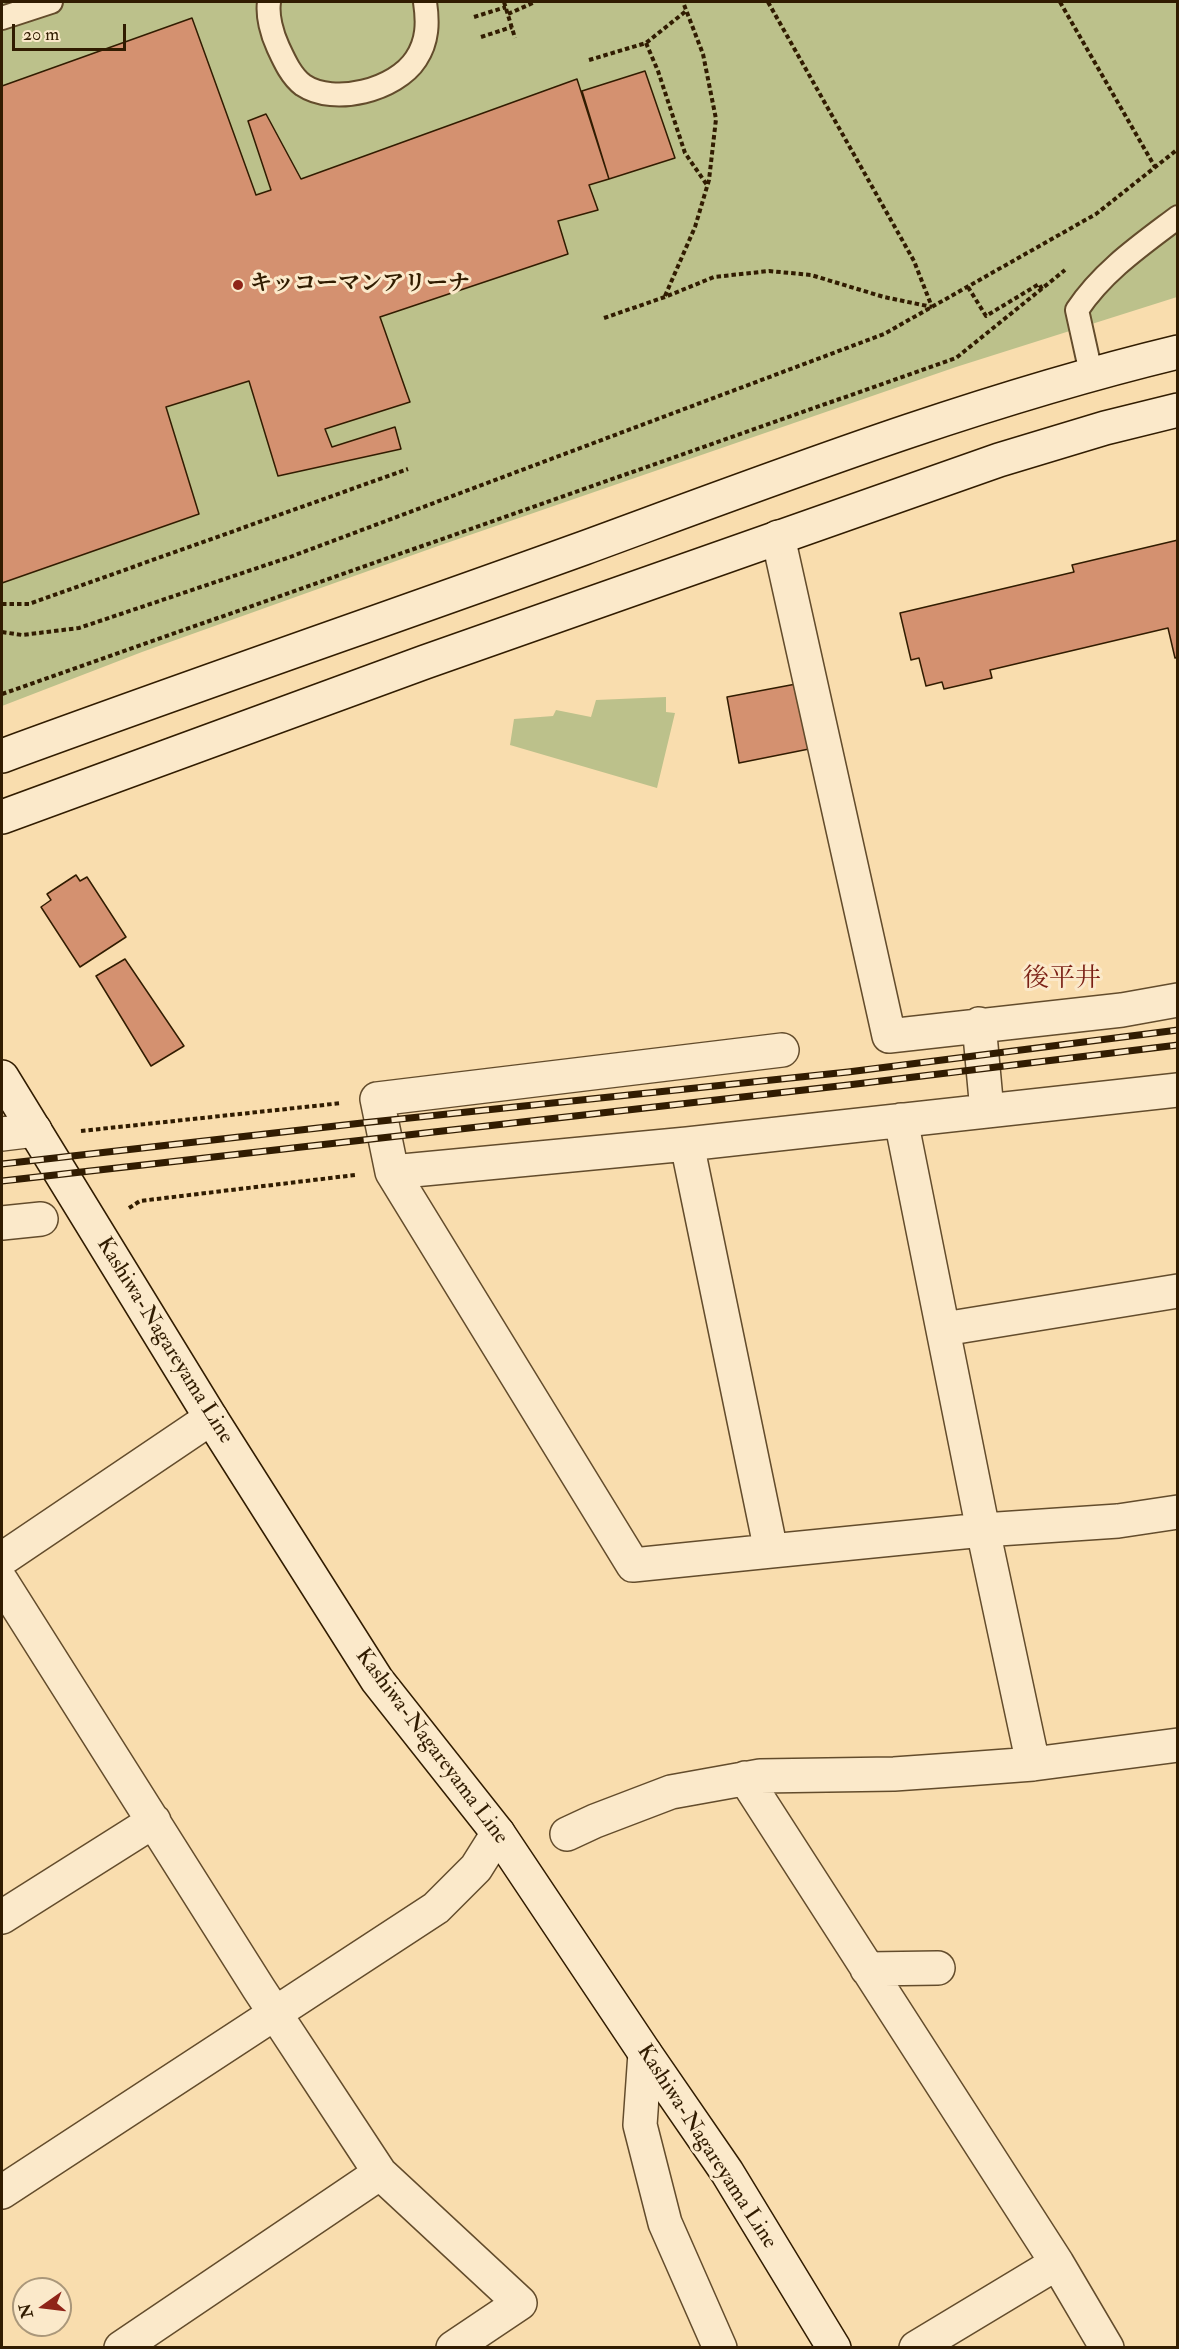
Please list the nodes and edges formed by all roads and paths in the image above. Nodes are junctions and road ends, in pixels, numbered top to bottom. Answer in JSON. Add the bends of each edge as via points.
{"nodes":[{"id":1,"x":51,"y":2,"type":"edge"},
{"id":2,"x":425,"y":2,"type":"edge"},
{"id":3,"x":504,"y":2,"type":"edge"},
{"id":4,"x":535,"y":2,"type":"edge"},
{"id":5,"x":683,"y":2,"type":"edge"},
{"id":6,"x":768,"y":2,"type":"edge"},
{"id":7,"x":1059,"y":2,"type":"edge"},
{"id":8,"x":506,"y":7,"type":"junction"},
{"id":9,"x":267,"y":8,"type":"edge"},
{"id":10,"x":686,"y":11,"type":"junction"},
{"id":11,"x":508,"y":14,"type":"junction"},
{"id":12,"x":474,"y":17,"type":"dead end"},
{"id":13,"x":2,"y":18,"type":"edge"},
{"id":14,"x":512,"y":27,"type":"junction"},
{"id":15,"x":481,"y":37,"type":"dead end"},
{"id":16,"x":515,"y":38,"type":"dead end"},
{"id":17,"x":646,"y":44,"type":"junction"},
{"id":18,"x":589,"y":60,"type":"dead end"},
{"id":19,"x":1178,"y":149,"type":"edge"},
{"id":20,"x":1155,"y":167,"type":"junction"},
{"id":21,"x":708,"y":185,"type":"junction"},
{"id":22,"x":1178,"y":217,"type":"edge"},
{"id":23,"x":1068,"y":268,"type":"dead end"},
{"id":24,"x":968,"y":287,"type":"junction"},
{"id":25,"x":1042,"y":289,"type":"junction"},
{"id":26,"x":665,"y":297,"type":"junction"},
{"id":27,"x":932,"y":307,"type":"junction"},
{"id":28,"x":604,"y":318,"type":"dead end"},
{"id":29,"x":1178,"y":352,"type":"edge"},
{"id":30,"x":1091,"y":373,"type":"junction"},
{"id":31,"x":1178,"y":410,"type":"edge"},
{"id":32,"x":408,"y":469,"type":"dead end"},
{"id":33,"x":778,"y":537,"type":"junction"},
{"id":34,"x":2,"y":604,"type":"edge"},
{"id":35,"x":2,"y":632,"type":"edge"},
{"id":36,"x":2,"y":694,"type":"edge"},
{"id":37,"x":2,"y":756,"type":"edge"},
{"id":38,"x":2,"y":817,"type":"edge"},
{"id":39,"x":1178,"y":1000,"type":"edge"},
{"id":40,"x":979,"y":1024,"type":"junction"},
{"id":41,"x":782,"y":1050,"type":"dead end"},
{"id":42,"x":2,"y":1077,"type":"edge"},
{"id":43,"x":1178,"y":1090,"type":"edge"},
{"id":44,"x":377,"y":1099,"type":"junction"},
{"id":45,"x":987,"y":1111,"type":"junction"},
{"id":46,"x":902,"y":1120,"type":"junction"},
{"id":47,"x":35,"y":1130,"type":"junction"},
{"id":48,"x":81,"y":1131,"type":"dead end"},
{"id":49,"x":2,"y":1134,"type":"edge"},
{"id":50,"x":687,"y":1144,"type":"junction"},
{"id":51,"x":392,"y":1172,"type":"junction"},
{"id":52,"x":129,"y":1208,"type":"dead end"},
{"id":53,"x":41,"y":1219,"type":"dead end"},
{"id":54,"x":2,"y":1223,"type":"edge"},
{"id":55,"x":1178,"y":1291,"type":"edge"},
{"id":56,"x":945,"y":1329,"type":"junction"},
{"id":57,"x":211,"y":1418,"type":"junction"},
{"id":58,"x":1178,"y":1512,"type":"edge"},
{"id":59,"x":983,"y":1530,"type":"junction"},
{"id":60,"x":771,"y":1551,"type":"junction"},
{"id":61,"x":2,"y":1559,"type":"edge"},
{"id":62,"x":2,"y":1582,"type":"edge"},
{"id":63,"x":1178,"y":1745,"type":"edge"},
{"id":64,"x":1034,"y":1764,"type":"junction"},
{"id":65,"x":745,"y":1778,"type":"junction"},
{"id":66,"x":154,"y":1821,"type":"junction"},
{"id":67,"x":498,"y":1833,"type":"junction"},
{"id":68,"x":567,"y":1834,"type":"dead end"},
{"id":69,"x":2,"y":1917,"type":"edge"},
{"id":70,"x":938,"y":1968,"type":"dead end"},
{"id":71,"x":867,"y":1969,"type":"junction"},
{"id":72,"x":275,"y":2014,"type":"junction"},
{"id":73,"x":645,"y":2053,"type":"junction"},
{"id":74,"x":380,"y":2173,"type":"junction"},
{"id":75,"x":2,"y":2192,"type":"edge"},
{"id":76,"x":1057,"y":2263,"type":"junction"},
{"id":77,"x":121,"y":2348,"type":"edge"},
{"id":78,"x":453,"y":2348,"type":"edge"},
{"id":79,"x":720,"y":2348,"type":"edge"},
{"id":80,"x":834,"y":2348,"type":"edge"},
{"id":81,"x":916,"y":2348,"type":"edge"},
{"id":82,"x":1107,"y":2348,"type":"edge"}],
"edges":[{"from":1,"to":13,"type":"lane"},
{"from":2,"to":9,"type":"lane","via":[[428,19],[424,45],[415,61],[401,75],[374,89],[352,94],[324,93],[303,84],[286,66],[273,37]]},
{"from":3,"to":8,"type":"path"},
{"from":4,"to":11,"type":"path"},
{"from":5,"to":10,"type":"path"},
{"from":6,"to":27,"type":"path","via":[[914,261]]},
{"from":7,"to":20,"type":"path"},
{"from":8,"to":11,"type":"path"},
{"from":8,"to":12,"type":"path"},
{"from":10,"to":17,"type":"path"},
{"from":10,"to":21,"type":"path","via":[[703,54],[717,119]]},
{"from":11,"to":14,"type":"path"},
{"from":14,"to":15,"type":"path"},
{"from":14,"to":16,"type":"path"},
{"from":17,"to":18,"type":"path"},
{"from":17,"to":21,"type":"path","via":[[685,153]]},
{"from":19,"to":20,"type":"path"},
{"from":20,"to":24,"type":"path","via":[[1096,214]]},
{"from":21,"to":26,"type":"path"},
{"from":22,"to":30,"type":"lane","via":[[1130,253],[1090,290],[1077,310]]},
{"from":23,"to":25,"type":"path"},
{"from":24,"to":25,"type":"path","via":[[986,316],[1039,284]]},
{"from":24,"to":27,"type":"path"},
{"from":25,"to":36,"type":"path","via":[[956,358]]},
{"from":26,"to":27,"type":"path","via":[[714,277],[769,271],[812,275]]},
{"from":26,"to":28,"type":"path"},
{"from":27,"to":35,"type":"path","via":[[884,334],[291,557],[79,628],[22,635]]},
{"from":29,"to":30,"type":"street"},
{"from":30,"to":37,"type":"street","via":[[797,470]]},
{"from":31,"to":33,"type":"street","via":[[999,460]]},
{"from":32,"to":34,"type":"path","via":[[29,604]]},
{"from":33,"to":38,"type":"street"},
{"from":33,"to":40,"type":"street","via":[[889,1036]]},
{"from":39,"to":40,"type":"street","via":[[1122,1010]]},
{"from":40,"to":45,"type":"street"},
{"from":41,"to":44,"type":"street"},
{"from":42,"to":47,"type":"street","name":"Kashiwa-Nagareyama Line"},
{"from":43,"to":45,"type":"street"},
{"from":44,"to":48,"type":"path"},
{"from":44,"to":51,"type":"street"},
{"from":45,"to":46,"type":"street"},
{"from":46,"to":50,"type":"street"},
{"from":46,"to":56,"type":"street"},
{"from":47,"to":49,"type":"street"},
{"from":47,"to":57,"type":"street","name":"Kashiwa-Nagareyama Line"},
{"from":50,"to":51,"type":"street"},
{"from":50,"to":60,"type":"street"},
{"from":51,"to":52,"type":"path","via":[[140,1201]]},
{"from":51,"to":60,"type":"street","via":[[633,1565]]},
{"from":53,"to":54,"type":"street"},
{"from":55,"to":56,"type":"street"},
{"from":56,"to":59,"type":"street"},
{"from":57,"to":61,"type":"street"},
{"from":57,"to":67,"type":"street","name":"Kashiwa-Nagareyama Line","via":[[377,1680]]},
{"from":58,"to":59,"type":"street","via":[[1118,1521]]},
{"from":59,"to":60,"type":"street"},
{"from":59,"to":64,"type":"street"},
{"from":62,"to":66,"type":"street"},
{"from":63,"to":64,"type":"street"},
{"from":64,"to":65,"type":"street","via":[[894,1774]]},
{"from":65,"to":68,"type":"street","via":[[671,1792]]},
{"from":65,"to":71,"type":"street"},
{"from":66,"to":69,"type":"street"},
{"from":66,"to":72,"type":"street"},
{"from":67,"to":72,"type":"street","via":[[476,1868],[436,1908]]},
{"from":67,"to":73,"type":"street","name":"Kashiwa-Nagareyama Line"},
{"from":70,"to":71,"type":"street"},
{"from":71,"to":76,"type":"street"},
{"from":72,"to":74,"type":"street"},
{"from":72,"to":75,"type":"street"},
{"from":73,"to":79,"type":"street","via":[[640,2125],[662,2212]]},
{"from":73,"to":80,"type":"street","name":"Kashiwa-Nagareyama Line","via":[[727,2172]]},
{"from":74,"to":77,"type":"street"},
{"from":74,"to":78,"type":"street","via":[[520,2303]]},
{"from":76,"to":81,"type":"street"},
{"from":76,"to":82,"type":"street"}]}
